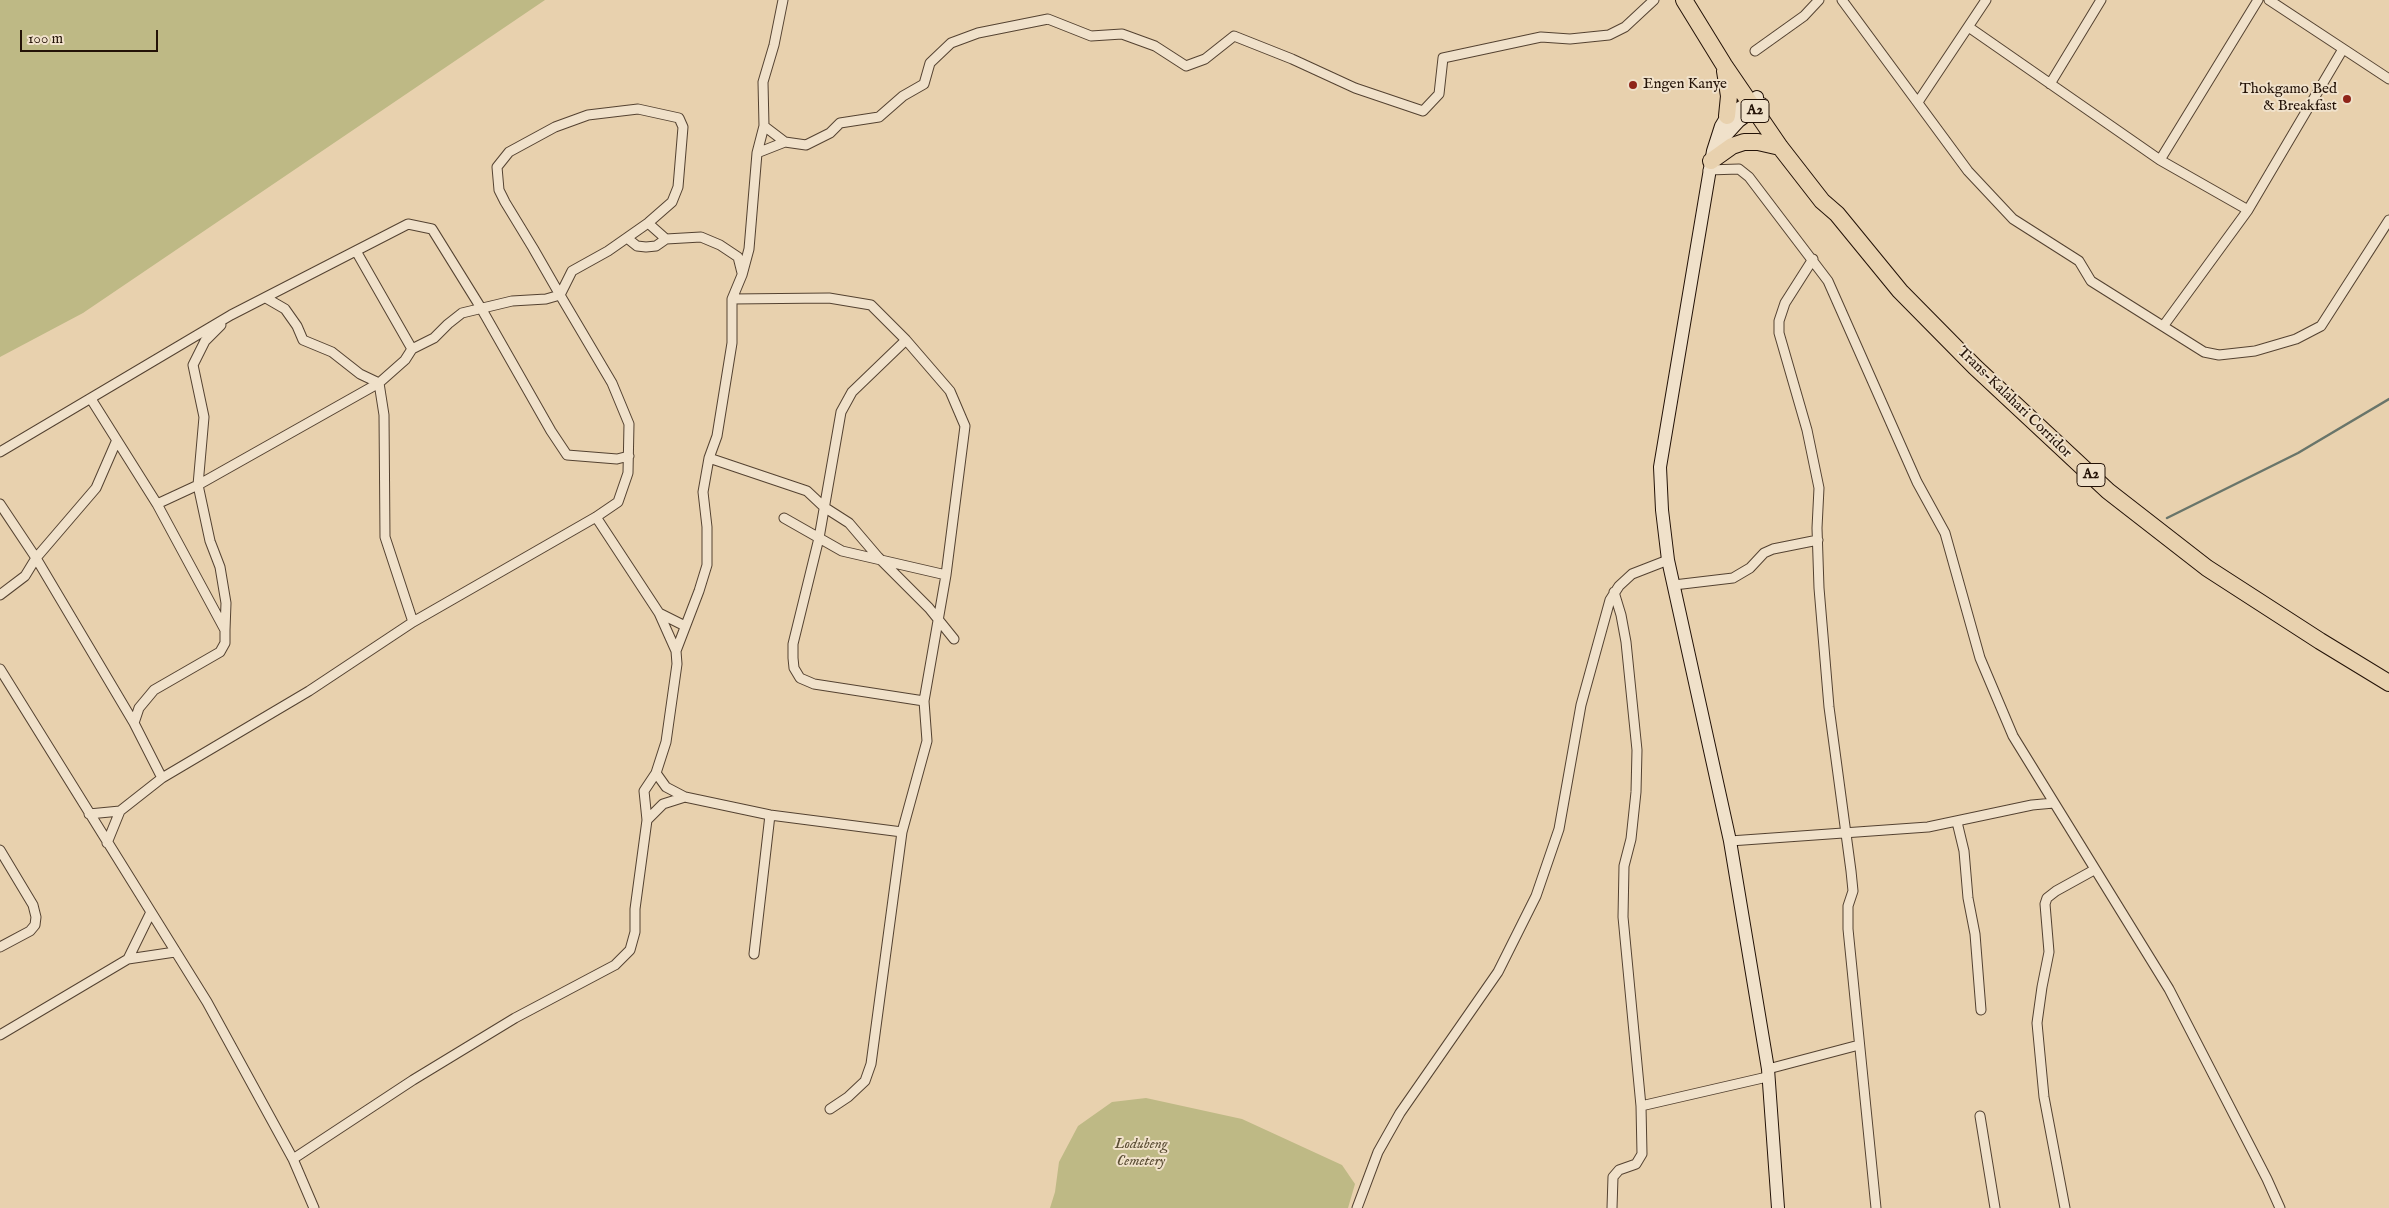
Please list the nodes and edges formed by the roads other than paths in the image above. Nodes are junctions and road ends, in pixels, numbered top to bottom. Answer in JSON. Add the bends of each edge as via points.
{"nodes":[{"id":1,"x":783,"y":0,"type":"edge"},
{"id":2,"x":1654,"y":0,"type":"edge"},
{"id":3,"x":1684,"y":0,"type":"edge"},
{"id":4,"x":1694,"y":0,"type":"edge"},
{"id":5,"x":1819,"y":0,"type":"edge"},
{"id":6,"x":1842,"y":0,"type":"edge"},
{"id":7,"x":1986,"y":0,"type":"edge"},
{"id":8,"x":2101,"y":0,"type":"edge"},
{"id":9,"x":2258,"y":0,"type":"edge"},
{"id":10,"x":2268,"y":0,"type":"edge"},
{"id":11,"x":1970,"y":28,"type":"junction"},
{"id":12,"x":2344,"y":49,"type":"junction"},
{"id":13,"x":1755,"y":51,"type":"dead end"},
{"id":14,"x":1724,"y":65,"type":"junction"},
{"id":15,"x":2389,"y":80,"type":"edge"},
{"id":16,"x":2050,"y":84,"type":"junction"},
{"id":17,"x":1918,"y":102,"type":"junction"},
{"id":18,"x":1756,"y":103,"type":"junction"},
{"id":19,"x":1728,"y":116,"type":"junction"},
{"id":20,"x":764,"y":126,"type":"junction"},
{"id":21,"x":785,"y":142,"type":"junction"},
{"id":22,"x":1780,"y":147,"type":"junction"},
{"id":23,"x":757,"y":153,"type":"junction"},
{"id":24,"x":2160,"y":160,"type":"junction"},
{"id":25,"x":1710,"y":161,"type":"junction"},
{"id":26,"x":2248,"y":210,"type":"junction"},
{"id":27,"x":1837,"y":214,"type":"junction"},
{"id":28,"x":2389,"y":220,"type":"edge"},
{"id":29,"x":648,"y":223,"type":"junction"},
{"id":30,"x":627,"y":238,"type":"junction"},
{"id":31,"x":666,"y":239,"type":"junction"},
{"id":32,"x":749,"y":249,"type":"junction"},
{"id":33,"x":356,"y":251,"type":"junction"},
{"id":34,"x":738,"y":257,"type":"junction"},
{"id":35,"x":1813,"y":259,"type":"junction"},
{"id":36,"x":742,"y":275,"type":"junction"},
{"id":37,"x":560,"y":294,"type":"junction"},
{"id":38,"x":266,"y":298,"type":"junction"},
{"id":39,"x":732,"y":299,"type":"junction"},
{"id":40,"x":481,"y":308,"type":"junction"},
{"id":41,"x":231,"y":315,"type":"junction"},
{"id":42,"x":2164,"y":325,"type":"junction"},
{"id":43,"x":906,"y":340,"type":"junction"},
{"id":44,"x":412,"y":349,"type":"junction"},
{"id":45,"x":379,"y":383,"type":"junction"},
{"id":46,"x":91,"y":398,"type":"junction"},
{"id":47,"x":116,"y":442,"type":"junction"},
{"id":48,"x":0,"y":452,"type":"edge"},
{"id":49,"x":630,"y":456,"type":"junction"},
{"id":50,"x":709,"y":458,"type":"junction"},
{"id":51,"x":198,"y":485,"type":"junction"},
{"id":52,"x":0,"y":504,"type":"edge"},
{"id":53,"x":157,"y":504,"type":"junction"},
{"id":54,"x":824,"y":507,"type":"junction"},
{"id":55,"x":596,"y":517,"type":"junction"},
{"id":56,"x":784,"y":518,"type":"dead end"},
{"id":57,"x":819,"y":538,"type":"junction"},
{"id":58,"x":1818,"y":540,"type":"junction"},
{"id":59,"x":36,"y":558,"type":"junction"},
{"id":60,"x":878,"y":558,"type":"junction"},
{"id":61,"x":1668,"y":560,"type":"junction"},
{"id":62,"x":946,"y":575,"type":"junction"},
{"id":63,"x":1674,"y":585,"type":"junction"},
{"id":64,"x":1614,"y":592,"type":"junction"},
{"id":65,"x":0,"y":595,"type":"edge"},
{"id":66,"x":659,"y":613,"type":"junction"},
{"id":67,"x":938,"y":620,"type":"junction"},
{"id":68,"x":413,"y":622,"type":"junction"},
{"id":69,"x":685,"y":626,"type":"junction"},
{"id":70,"x":225,"y":630,"type":"junction"},
{"id":71,"x":954,"y":639,"type":"dead end"},
{"id":72,"x":676,"y":651,"type":"junction"},
{"id":73,"x":0,"y":669,"type":"edge"},
{"id":74,"x":2389,"y":683,"type":"edge"},
{"id":75,"x":924,"y":702,"type":"junction"},
{"id":76,"x":134,"y":724,"type":"junction"},
{"id":77,"x":656,"y":773,"type":"junction"},
{"id":78,"x":162,"y":778,"type":"junction"},
{"id":79,"x":685,"y":797,"type":"junction"},
{"id":80,"x":2054,"y":803,"type":"junction"},
{"id":81,"x":120,"y":810,"type":"junction"},
{"id":82,"x":89,"y":814,"type":"junction"},
{"id":83,"x":770,"y":815,"type":"junction"},
{"id":84,"x":647,"y":820,"type":"junction"},
{"id":85,"x":1957,"y":822,"type":"junction"},
{"id":86,"x":902,"y":832,"type":"junction"},
{"id":87,"x":1845,"y":835,"type":"junction"},
{"id":88,"x":1730,"y":841,"type":"junction"},
{"id":89,"x":107,"y":843,"type":"junction"},
{"id":90,"x":0,"y":850,"type":"edge"},
{"id":91,"x":2094,"y":870,"type":"junction"},
{"id":92,"x":150,"y":914,"type":"junction"},
{"id":93,"x":0,"y":946,"type":"edge"},
{"id":94,"x":176,"y":952,"type":"junction"},
{"id":95,"x":754,"y":954,"type":"dead end"},
{"id":96,"x":128,"y":959,"type":"junction"},
{"id":97,"x":1981,"y":1010,"type":"dead end"},
{"id":98,"x":0,"y":1035,"type":"edge"},
{"id":99,"x":1859,"y":1045,"type":"junction"},
{"id":100,"x":1768,"y":1073,"type":"junction"},
{"id":101,"x":1641,"y":1106,"type":"junction"},
{"id":102,"x":830,"y":1109,"type":"dead end"},
{"id":103,"x":1980,"y":1116,"type":"dead end"},
{"id":104,"x":293,"y":1159,"type":"junction"},
{"id":105,"x":314,"y":1208,"type":"edge"},
{"id":106,"x":1357,"y":1208,"type":"edge"},
{"id":107,"x":1612,"y":1208,"type":"edge"},
{"id":108,"x":1778,"y":1208,"type":"edge"},
{"id":109,"x":1876,"y":1208,"type":"edge"},
{"id":110,"x":1994,"y":1208,"type":"edge"},
{"id":111,"x":2065,"y":1208,"type":"edge"},
{"id":112,"x":2280,"y":1208,"type":"edge"}],
"edges":[{"from":1,"to":20,"type":"street","via":[[763,82]]},
{"from":2,"to":21,"type":"street","via":[[1625,27],[1609,35],[1570,39],[1541,37],[1443,58],[1439,94],[1423,111],[1355,88],[1234,36],[1205,59],[1186,66],[1156,46],[1122,34],[1091,36],[1048,19],[978,33],[952,43],[930,63],[924,84],[903,96],[879,117],[840,123],[830,133],[806,145]]},
{"from":3,"to":14,"type":"highway","name":"Trans-Kalahari Corridor","number":"A2"},
{"from":4,"to":18,"type":"highway","name":"Trans-Kalahari Corridor","number":"A2"},
{"from":5,"to":13,"type":"street","via":[[1804,16]]},
{"from":6,"to":17,"type":"street"},
{"from":7,"to":11,"type":"street"},
{"from":8,"to":16,"type":"street"},
{"from":9,"to":24,"type":"street"},
{"from":10,"to":12,"type":"street"},
{"from":11,"to":16,"type":"street"},
{"from":11,"to":17,"type":"street"},
{"from":12,"to":15,"type":"street"},
{"from":12,"to":26,"type":"street"},
{"from":14,"to":18,"type":"highway","name":"Trans-Kalahari Corridor","number":"A2"},
{"from":14,"to":19,"type":"highway","via":[[1729,96]]},
{"from":16,"to":24,"type":"street"},
{"from":17,"to":42,"type":"street","via":[[1968,171],[2012,219],[2079,261],[2091,281]]},
{"from":18,"to":19,"type":"street"},
{"from":18,"to":22,"type":"highway","name":"Trans-Kalahari Corridor","number":"A2"},
{"from":18,"to":25,"type":"street","via":[[1723,136]]},
{"from":18,"to":27,"type":"highway","name":"Trans-Kalahari Corridor","number":"A2","via":[[1800,155]]},
{"from":19,"to":25,"type":"street","via":[[1721,126]]},
{"from":20,"to":21,"type":"street"},
{"from":20,"to":23,"type":"street"},
{"from":21,"to":23,"type":"street"},
{"from":22,"to":25,"type":"highway","via":[[1744,142]]},
{"from":22,"to":27,"type":"highway","name":"Trans-Kalahari Corridor","number":"A2"},
{"from":23,"to":32,"type":"street"},
{"from":24,"to":26,"type":"street"},
{"from":25,"to":35,"type":"street","via":[[1739,169],[1749,177]]},
{"from":25,"to":61,"type":"street","via":[[1660,467]]},
{"from":26,"to":42,"type":"street"},
{"from":27,"to":74,"type":"highway","name":"Trans-Kalahari Corridor","number":"A2","via":[[1900,291],[1968,360],[2108,491],[2207,568]]},
{"from":28,"to":42,"type":"street","via":[[2329,317],[2313,332],[2280,345],[2219,355],[2204,352]]},
{"from":29,"to":30,"type":"street"},
{"from":29,"to":31,"type":"street"},
{"from":29,"to":37,"type":"street","via":[[672,202],[678,187],[683,127],[679,118],[638,108],[601,112],[554,126],[509,152],[497,167],[499,190]]},
{"from":30,"to":31,"type":"street","via":[[637,246],[646,247],[656,246]]},
{"from":30,"to":37,"type":"street","via":[[572,271]]},
{"from":31,"to":34,"type":"street","via":[[701,237]]},
{"from":32,"to":34,"type":"street"},
{"from":32,"to":36,"type":"street"},
{"from":33,"to":38,"type":"street"},
{"from":33,"to":40,"type":"street","via":[[408,224],[432,229]]},
{"from":33,"to":44,"type":"street"},
{"from":34,"to":36,"type":"street"},
{"from":35,"to":58,"type":"street","via":[[1785,303],[1779,333],[1818,477]]},
{"from":35,"to":80,"type":"street","via":[[1828,281],[1910,466],[1945,533],[1980,658],[2013,736]]},
{"from":36,"to":39,"type":"street"},
{"from":37,"to":40,"type":"street"},
{"from":37,"to":49,"type":"street","via":[[612,383],[629,424]]},
{"from":38,"to":41,"type":"street"},
{"from":38,"to":45,"type":"street","via":[[285,309],[303,340],[332,352],[360,374]]},
{"from":39,"to":43,"type":"street","via":[[830,298],[871,305]]},
{"from":39,"to":50,"type":"street","via":[[732,343],[717,436]]},
{"from":40,"to":44,"type":"street","via":[[462,313],[434,338]]},
{"from":40,"to":49,"type":"street","via":[[567,455],[616,459]]},
{"from":41,"to":46,"type":"street"},
{"from":41,"to":51,"type":"street","via":[[205,341],[193,365],[204,417]]},
{"from":43,"to":54,"type":"street","via":[[845,402]]},
{"from":43,"to":62,"type":"street","via":[[950,392],[965,426]]},
{"from":44,"to":45,"type":"street","via":[[405,360]]},
{"from":45,"to":51,"type":"street"},
{"from":45,"to":68,"type":"street","via":[[384,416],[385,537]]},
{"from":46,"to":47,"type":"street"},
{"from":46,"to":48,"type":"street"},
{"from":47,"to":53,"type":"street"},
{"from":47,"to":59,"type":"street","via":[[96,488]]},
{"from":49,"to":55,"type":"street","via":[[618,502]]},
{"from":50,"to":54,"type":"street","via":[[807,491]]},
{"from":50,"to":69,"type":"street","via":[[703,492],[707,527],[706,565]]},
{"from":51,"to":53,"type":"street"},
{"from":51,"to":70,"type":"street","via":[[210,541],[220,567],[226,603]]},
{"from":52,"to":59,"type":"street"},
{"from":53,"to":70,"type":"street"},
{"from":54,"to":57,"type":"street"},
{"from":54,"to":60,"type":"street","via":[[849,523]]},
{"from":55,"to":66,"type":"street"},
{"from":55,"to":68,"type":"street"},
{"from":56,"to":57,"type":"street"},
{"from":57,"to":60,"type":"street","via":[[842,551]]},
{"from":57,"to":75,"type":"street","via":[[794,644],[794,668],[800,678],[819,685]]},
{"from":58,"to":63,"type":"street","via":[[1773,548],[1733,578]]},
{"from":58,"to":87,"type":"street","via":[[1829,707]]},
{"from":59,"to":65,"type":"street","via":[[25,576]]},
{"from":59,"to":76,"type":"street"},
{"from":60,"to":62,"type":"street"},
{"from":60,"to":67,"type":"street"},
{"from":61,"to":63,"type":"street"},
{"from":61,"to":64,"type":"street","via":[[1632,574]]},
{"from":62,"to":67,"type":"street"},
{"from":63,"to":88,"type":"street"},
{"from":64,"to":101,"type":"street","via":[[1626,642],[1637,750],[1631,839],[1624,866],[1623,917]]},
{"from":64,"to":106,"type":"street","via":[[1606,609],[1581,705],[1559,829],[1536,896],[1498,972],[1378,1152]]},
{"from":66,"to":69,"type":"street"},
{"from":66,"to":72,"type":"street"},
{"from":67,"to":71,"type":"street"},
{"from":67,"to":75,"type":"street"},
{"from":68,"to":78,"type":"street","via":[[309,691]]},
{"from":69,"to":72,"type":"street"},
{"from":70,"to":76,"type":"street","via":[[225,643],[220,652],[154,690],[139,708]]},
{"from":72,"to":77,"type":"street","via":[[666,742]]},
{"from":73,"to":82,"type":"street"},
{"from":75,"to":86,"type":"street","via":[[927,741]]},
{"from":76,"to":78,"type":"street"},
{"from":77,"to":79,"type":"street","via":[[666,787]]},
{"from":77,"to":84,"type":"street","via":[[644,791]]},
{"from":78,"to":81,"type":"street"},
{"from":79,"to":83,"type":"street"},
{"from":79,"to":84,"type":"street","via":[[663,804]]},
{"from":80,"to":85,"type":"street"},
{"from":80,"to":91,"type":"street"},
{"from":81,"to":82,"type":"street"},
{"from":81,"to":89,"type":"street"},
{"from":82,"to":89,"type":"street"},
{"from":83,"to":86,"type":"street"},
{"from":83,"to":95,"type":"street"},
{"from":84,"to":104,"type":"street","via":[[635,932],[630,950],[615,965],[515,1018]]},
{"from":85,"to":87,"type":"street"},
{"from":85,"to":97,"type":"street","via":[[1975,934]]},
{"from":86,"to":102,"type":"street","via":[[871,1064],[865,1081]]},
{"from":87,"to":88,"type":"street"},
{"from":87,"to":99,"type":"street","via":[[1853,891],[1847,914]]},
{"from":88,"to":100,"type":"street"},
{"from":89,"to":92,"type":"street"},
{"from":90,"to":93,"type":"street","via":[[33,905],[36,917],[30,931]]},
{"from":91,"to":111,"type":"street","via":[[2056,891],[2045,904],[2049,952],[2037,1023],[2044,1097]]},
{"from":91,"to":112,"type":"street","via":[[2169,989]]},
{"from":92,"to":94,"type":"street"},
{"from":92,"to":96,"type":"street"},
{"from":94,"to":96,"type":"street"},
{"from":94,"to":104,"type":"street"},
{"from":96,"to":98,"type":"street"},
{"from":99,"to":100,"type":"street"},
{"from":99,"to":109,"type":"street"},
{"from":100,"to":101,"type":"street"},
{"from":100,"to":108,"type":"street"},
{"from":101,"to":107,"type":"street","via":[[1642,1154],[1636,1164],[1619,1170],[1613,1177]]},
{"from":103,"to":110,"type":"street"},
{"from":104,"to":105,"type":"street"}]}
